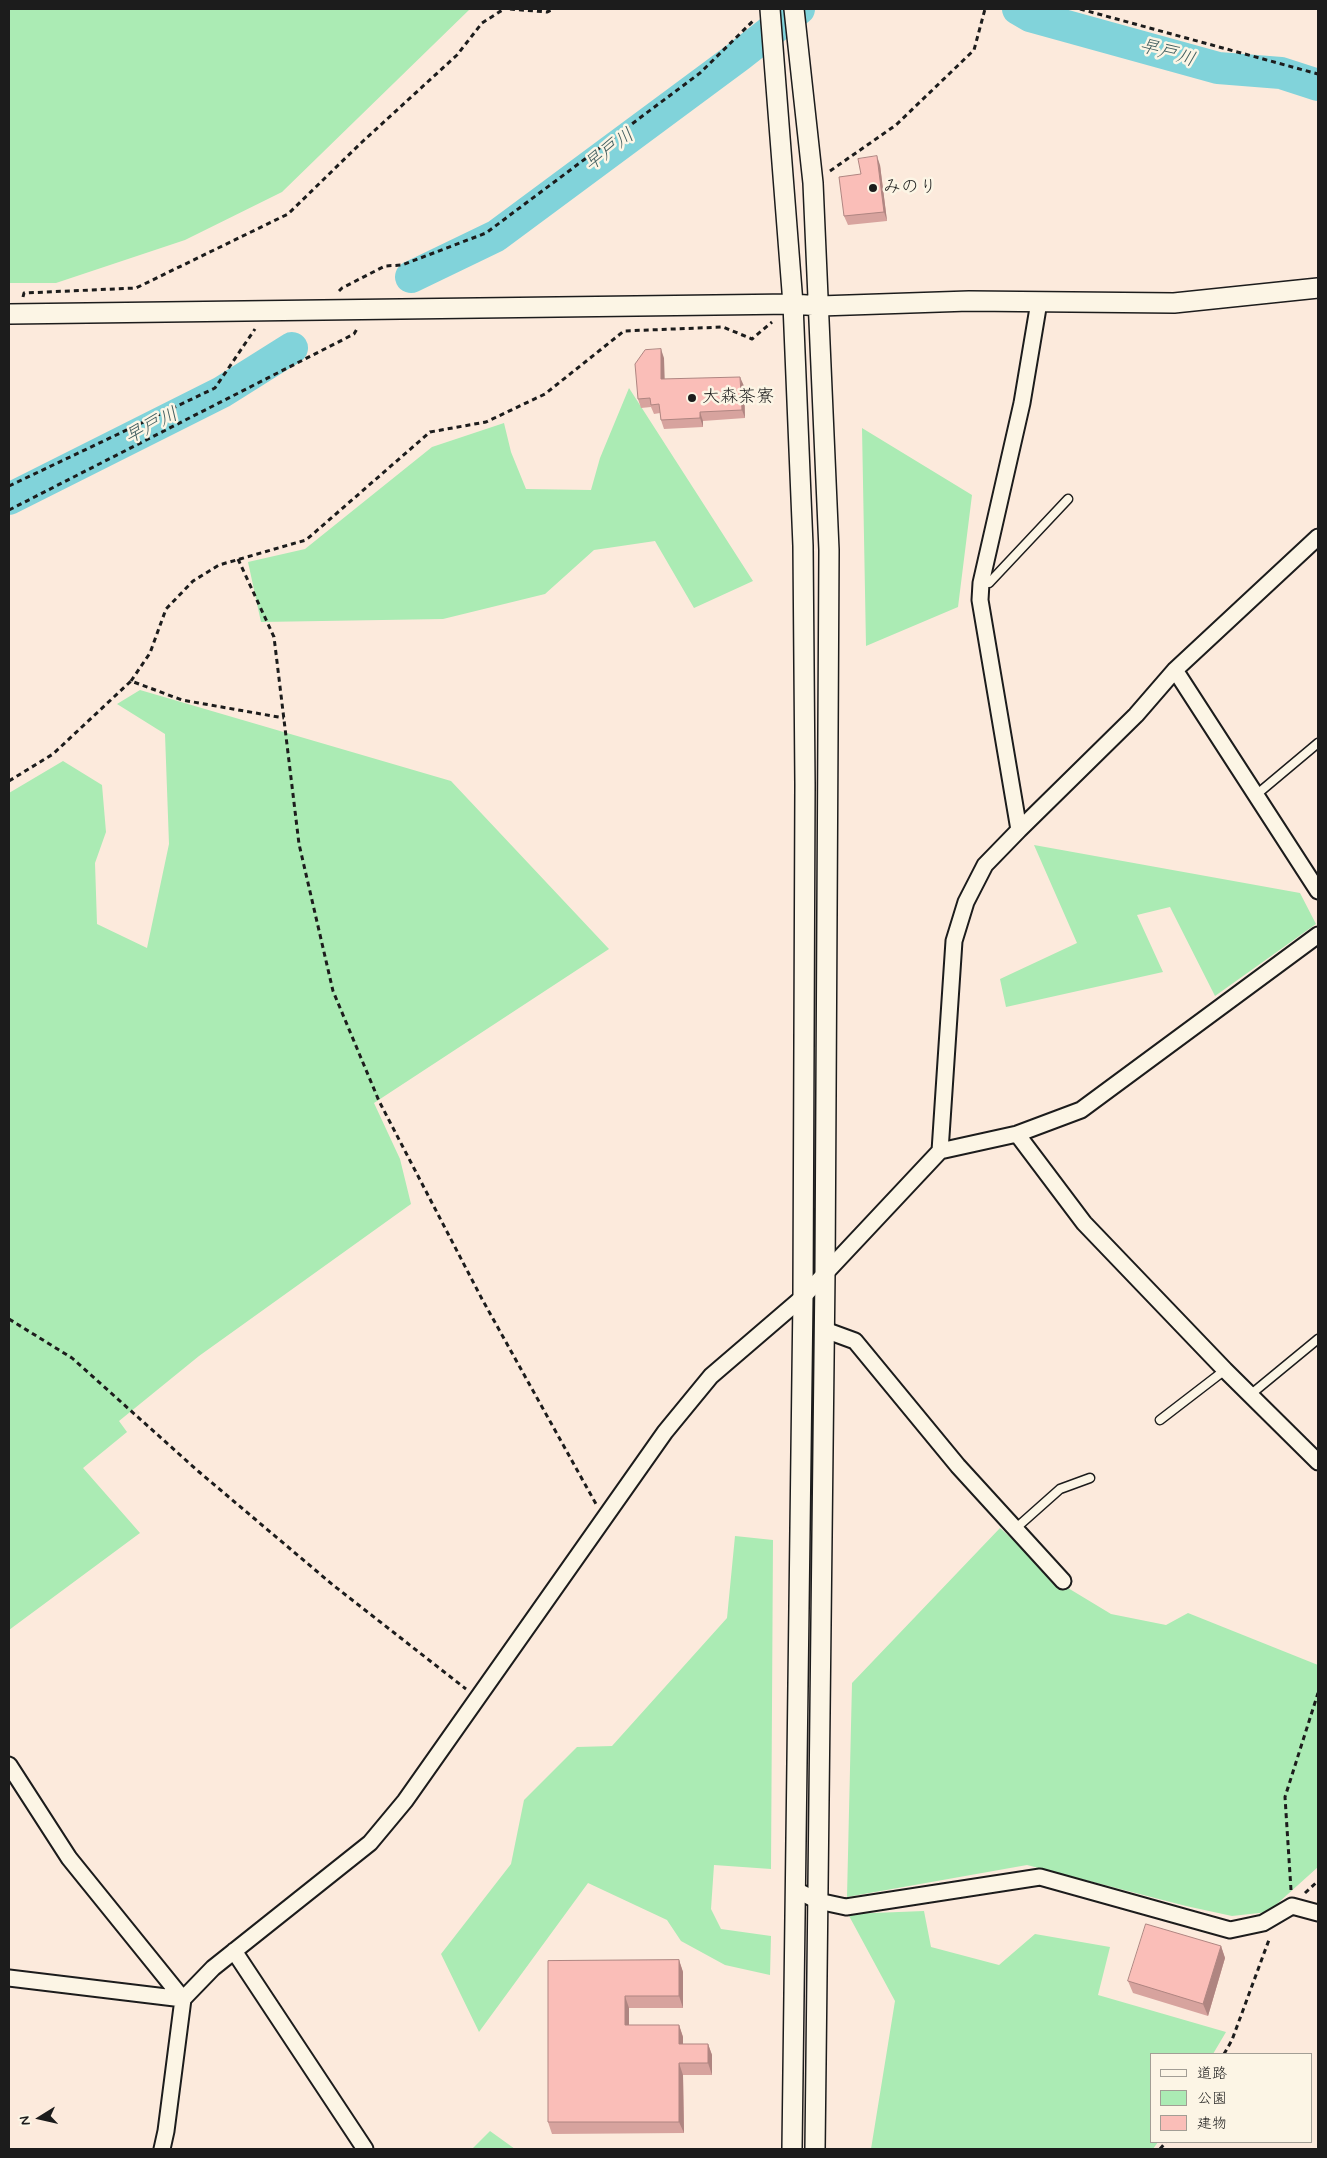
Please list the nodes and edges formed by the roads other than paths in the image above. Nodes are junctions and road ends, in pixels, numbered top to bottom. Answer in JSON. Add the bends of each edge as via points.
{"nodes":[{"id":1,"x":794,"y":9,"type":"edge"},
{"id":2,"x":764,"y":12,"type":"edge"},
{"id":3,"x":1318,"y":288,"type":"edge"},
{"id":4,"x":1039,"y":302,"type":"junction"},
{"id":5,"x":793,"y":304,"type":"junction"},
{"id":6,"x":820,"y":306,"type":"junction"},
{"id":7,"x":9,"y":314,"type":"edge"},
{"id":8,"x":1068,"y":499,"type":"dead end"},
{"id":9,"x":1318,"y":537,"type":"edge"},
{"id":10,"x":981,"y":583,"type":"junction"},
{"id":11,"x":1175,"y":670,"type":"junction"},
{"id":12,"x":1318,"y":744,"type":"edge"},
{"id":13,"x":1256,"y":795,"type":"junction"},
{"id":14,"x":1019,"y":830,"type":"junction"},
{"id":15,"x":1318,"y":891,"type":"edge"},
{"id":16,"x":1318,"y":935,"type":"edge"},
{"id":17,"x":1017,"y":1134,"type":"junction"},
{"id":18,"x":940,"y":1151,"type":"junction"},
{"id":19,"x":825,"y":1273,"type":"junction"},
{"id":20,"x":803,"y":1297,"type":"junction"},
{"id":21,"x":825,"y":1330,"type":"junction"},
{"id":22,"x":1318,"y":1339,"type":"edge"},
{"id":23,"x":1225,"y":1370,"type":"junction"},
{"id":24,"x":1250,"y":1395,"type":"junction"},
{"id":25,"x":1160,"y":1420,"type":"dead end"},
{"id":26,"x":1318,"y":1462,"type":"edge"},
{"id":27,"x":1090,"y":1478,"type":"dead end"},
{"id":28,"x":1015,"y":1529,"type":"junction"},
{"id":29,"x":1063,"y":1581,"type":"dead end"},
{"id":30,"x":9,"y":1765,"type":"edge"},
{"id":31,"x":796,"y":1890,"type":"junction"},
{"id":32,"x":818,"y":1901,"type":"junction"},
{"id":33,"x":1318,"y":1913,"type":"edge"},
{"id":34,"x":234,"y":1951,"type":"junction"},
{"id":35,"x":9,"y":1978,"type":"edge"},
{"id":36,"x":183,"y":1999,"type":"junction"},
{"id":37,"x":162,"y":2149,"type":"edge"},
{"id":38,"x":365,"y":2149,"type":"edge"},
{"id":39,"x":792,"y":2149,"type":"edge"},
{"id":40,"x":815,"y":2149,"type":"edge"}],
"edges":[{"from":1,"to":6,"type":"street","via":[[813,182]]},
{"from":2,"to":5,"type":"street","via":[[774,57]]},
{"from":3,"to":4,"type":"street","via":[[1174,303]]},
{"from":4,"to":6,"type":"street"},
{"from":4,"to":10,"type":"street","via":[[1022,403]]},
{"from":5,"to":6,"type":"street"},
{"from":5,"to":7,"type":"street"},
{"from":5,"to":20,"type":"street","via":[[804,566]]},
{"from":6,"to":19,"type":"street","via":[[829,550]]},
{"from":8,"to":10,"type":"lane","via":[[989,582]]},
{"from":9,"to":11,"type":"street"},
{"from":10,"to":14,"type":"street","via":[[980,600]]},
{"from":11,"to":13,"type":"street"},
{"from":11,"to":14,"type":"street","via":[[1136,715]]},
{"from":12,"to":13,"type":"lane"},
{"from":13,"to":15,"type":"street"},
{"from":14,"to":18,"type":"street","via":[[985,866],[966,902],[954,941]]},
{"from":16,"to":17,"type":"street","via":[[1081,1110]]},
{"from":17,"to":18,"type":"street"},
{"from":17,"to":23,"type":"street","via":[[1084,1222]]},
{"from":18,"to":19,"type":"street"},
{"from":19,"to":20,"type":"street"},
{"from":19,"to":21,"type":"street"},
{"from":20,"to":31,"type":"street"},
{"from":20,"to":34,"type":"street","via":[[711,1376],[665,1432],[406,1801],[370,1844]]},
{"from":21,"to":28,"type":"street","via":[[855,1341],[958,1466]]},
{"from":21,"to":32,"type":"street"},
{"from":22,"to":24,"type":"lane"},
{"from":23,"to":24,"type":"street"},
{"from":23,"to":25,"type":"lane"},
{"from":24,"to":26,"type":"street"},
{"from":27,"to":28,"type":"lane","via":[[1060,1489]]},
{"from":28,"to":29,"type":"street"},
{"from":30,"to":36,"type":"street","via":[[69,1858]]},
{"from":31,"to":32,"type":"street"},
{"from":31,"to":39,"type":"street"},
{"from":32,"to":33,"type":"street","via":[[846,1907],[1040,1877],[1230,1930],[1263,1924],[1292,1906]]},
{"from":32,"to":40,"type":"street"},
{"from":34,"to":36,"type":"street"},
{"from":34,"to":38,"type":"street"},
{"from":35,"to":36,"type":"street"},
{"from":36,"to":37,"type":"street"}]}
